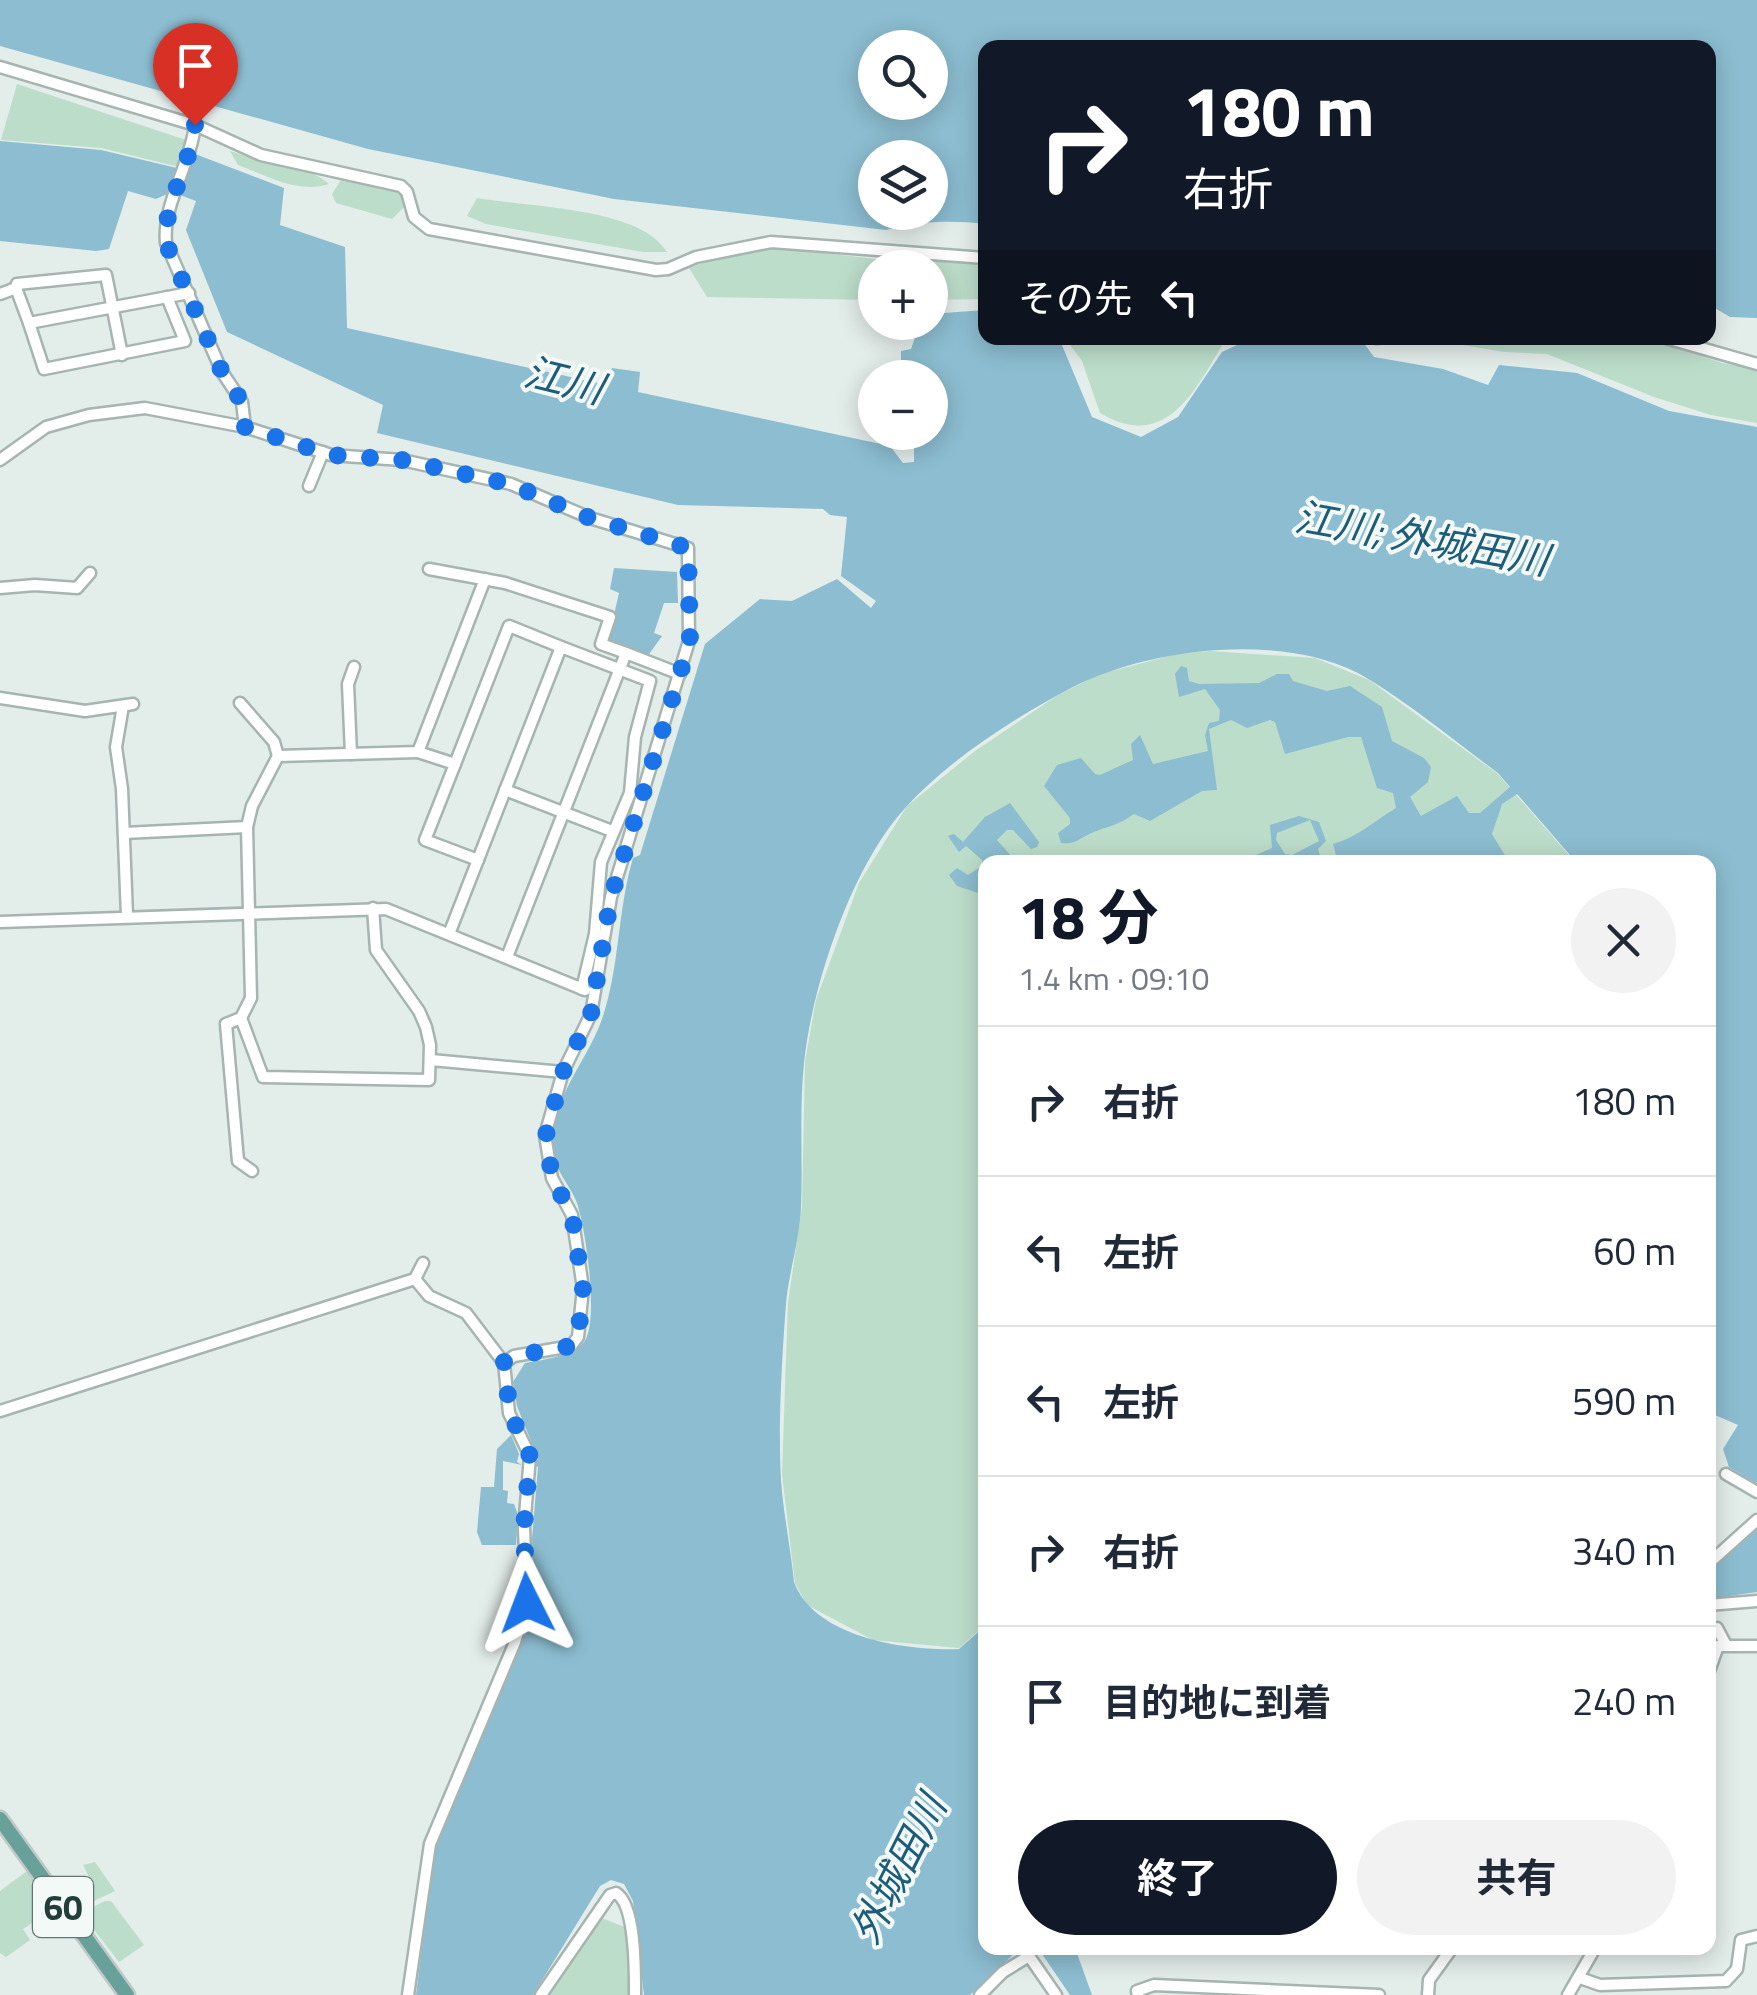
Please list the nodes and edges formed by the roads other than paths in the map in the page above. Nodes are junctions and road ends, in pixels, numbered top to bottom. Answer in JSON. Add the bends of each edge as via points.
{"nodes":[{"id":1,"x":0,"y":67,"type":"edge"},
{"id":2,"x":195,"y":125,"type":"junction"},
{"id":3,"x":978,"y":257,"type":"edge"},
{"id":4,"x":16,"y":288,"type":"junction"},
{"id":5,"x":189,"y":293,"type":"junction"},
{"id":6,"x":0,"y":294,"type":"edge"},
{"id":7,"x":167,"y":297,"type":"junction"},
{"id":8,"x":113,"y":307,"type":"junction"},
{"id":9,"x":29,"y":323,"type":"junction"},
{"id":10,"x":1690,"y":345,"type":"edge"},
{"id":11,"x":122,"y":356,"type":"junction"},
{"id":12,"x":1757,"y":364,"type":"edge"},
{"id":13,"x":245,"y":427,"type":"junction"},
{"id":14,"x":322,"y":452,"type":"junction"},
{"id":15,"x":0,"y":460,"type":"edge"},
{"id":16,"x":310,"y":486,"type":"dead end"},
{"id":17,"x":429,"y":569,"type":"dead end"},
{"id":18,"x":90,"y":573,"type":"dead end"},
{"id":19,"x":485,"y":579,"type":"junction"},
{"id":20,"x":0,"y":588,"type":"edge"},
{"id":21,"x":561,"y":646,"type":"junction"},
{"id":22,"x":626,"y":653,"type":"junction"},
{"id":23,"x":354,"y":667,"type":"dead end"},
{"id":24,"x":619,"y":670,"type":"junction"},
{"id":25,"x":680,"y":674,"type":"junction"},
{"id":26,"x":0,"y":698,"type":"edge"},
{"id":27,"x":240,"y":703,"type":"dead end"},
{"id":28,"x":418,"y":752,"type":"junction"},
{"id":29,"x":351,"y":754,"type":"junction"},
{"id":30,"x":278,"y":756,"type":"junction"},
{"id":31,"x":455,"y":764,"type":"junction"},
{"id":32,"x":505,"y":790,"type":"junction"},
{"id":33,"x":564,"y":812,"type":"junction"},
{"id":34,"x":246,"y":828,"type":"junction"},
{"id":35,"x":612,"y":832,"type":"junction"},
{"id":36,"x":124,"y":833,"type":"junction"},
{"id":37,"x":478,"y":860,"type":"junction"},
{"id":38,"x":373,"y":908,"type":"junction"},
{"id":39,"x":251,"y":911,"type":"junction"},
{"id":40,"x":127,"y":916,"type":"junction"},
{"id":41,"x":0,"y":922,"type":"edge"},
{"id":42,"x":449,"y":934,"type":"junction"},
{"id":43,"x":507,"y":957,"type":"junction"},
{"id":44,"x":582,"y":989,"type":"junction"},
{"id":45,"x":595,"y":995,"type":"junction"},
{"id":46,"x":241,"y":1018,"type":"junction"},
{"id":47,"x":430,"y":1060,"type":"junction"},
{"id":48,"x":563,"y":1072,"type":"junction"},
{"id":49,"x":252,"y":1171,"type":"dead end"},
{"id":50,"x":423,"y":1263,"type":"dead end"},
{"id":51,"x":415,"y":1279,"type":"junction"},
{"id":52,"x":504,"y":1362,"type":"junction"},
{"id":53,"x":0,"y":1411,"type":"edge"},
{"id":54,"x":1726,"y":1474,"type":"dead end"},
{"id":55,"x":1757,"y":1492,"type":"edge"},
{"id":56,"x":1757,"y":1520,"type":"edge"},
{"id":57,"x":1716,"y":1557,"type":"edge"},
{"id":58,"x":1757,"y":1600,"type":"edge"},
{"id":59,"x":1716,"y":1604,"type":"edge"},
{"id":60,"x":1716,"y":1628,"type":"edge"},
{"id":61,"x":1726,"y":1645,"type":"junction"},
{"id":62,"x":1757,"y":1646,"type":"edge"},
{"id":63,"x":1716,"y":1649,"type":"edge"},
{"id":64,"x":0,"y":1819,"type":"edge"},
{"id":65,"x":1757,"y":1936,"type":"edge"},
{"id":66,"x":1447,"y":1955,"type":"edge"},
{"id":67,"x":1592,"y":1955,"type":"edge"},
{"id":68,"x":1580,"y":1978,"type":"junction"},
{"id":69,"x":1251,"y":1992,"type":"edge"},
{"id":70,"x":127,"y":1995,"type":"edge"},
{"id":71,"x":408,"y":1995,"type":"edge"},
{"id":72,"x":541,"y":1995,"type":"edge"},
{"id":73,"x":635,"y":1995,"type":"edge"},
{"id":74,"x":980,"y":1995,"type":"edge"},
{"id":75,"x":1056,"y":1995,"type":"edge"},
{"id":76,"x":1138,"y":1995,"type":"edge"},
{"id":77,"x":1379,"y":1995,"type":"edge"},
{"id":78,"x":1428,"y":1995,"type":"edge"},
{"id":79,"x":1568,"y":1995,"type":"edge"}],
"edges":[{"from":1,"to":2,"type":"street"},
{"from":2,"to":3,"type":"street","via":[[260,155],[401,186],[414,217],[429,229],[642,268],[668,269],[696,256],[770,242]]},
{"from":2,"to":5,"type":"street","via":[[166,235]]},
{"from":4,"to":6,"type":"street"},
{"from":4,"to":8,"type":"street","via":[[106,275]]},
{"from":4,"to":9,"type":"street"},
{"from":5,"to":7,"type":"street"},
{"from":5,"to":13,"type":"street","via":[[242,402]]},
{"from":7,"to":8,"type":"street"},
{"from":7,"to":11,"type":"street","via":[[185,341]]},
{"from":8,"to":9,"type":"street"},
{"from":8,"to":11,"type":"street"},
{"from":9,"to":11,"type":"street","via":[[44,369]]},
{"from":10,"to":12,"type":"street"},
{"from":13,"to":14,"type":"street"},
{"from":13,"to":15,"type":"street","via":[[145,408],[120,410],[46,427]]},
{"from":14,"to":16,"type":"street"},
{"from":14,"to":25,"type":"street","via":[[402,460],[510,484],[590,518],[686,545],[690,641]]},
{"from":17,"to":19,"type":"street"},
{"from":18,"to":20,"type":"street","via":[[76,588]]},
{"from":19,"to":22,"type":"street","via":[[610,617],[602,644]]},
{"from":19,"to":28,"type":"street"},
{"from":21,"to":24,"type":"street"},
{"from":21,"to":31,"type":"street","via":[[509,626]]},
{"from":21,"to":32,"type":"street"},
{"from":22,"to":24,"type":"street"},
{"from":22,"to":25,"type":"street"},
{"from":23,"to":29,"type":"street","via":[[348,684]]},
{"from":24,"to":33,"type":"street"},
{"from":24,"to":35,"type":"street","via":[[650,681],[630,793]]},
{"from":25,"to":45,"type":"street","via":[[611,897]]},
{"from":26,"to":36,"type":"street","via":[[85,710],[128,705],[116,748]]},
{"from":27,"to":30,"type":"street"},
{"from":28,"to":29,"type":"street"},
{"from":28,"to":31,"type":"street"},
{"from":29,"to":30,"type":"street"},
{"from":30,"to":34,"type":"street"},
{"from":31,"to":37,"type":"street","via":[[425,840]]},
{"from":32,"to":33,"type":"street"},
{"from":32,"to":37,"type":"street"},
{"from":33,"to":35,"type":"street"},
{"from":33,"to":43,"type":"street"},
{"from":34,"to":36,"type":"street"},
{"from":34,"to":39,"type":"street"},
{"from":35,"to":44,"type":"street"},
{"from":36,"to":40,"type":"street"},
{"from":37,"to":42,"type":"street"},
{"from":38,"to":39,"type":"street"},
{"from":38,"to":42,"type":"street"},
{"from":38,"to":47,"type":"street","via":[[376,950],[419,1011]]},
{"from":39,"to":40,"type":"street"},
{"from":39,"to":46,"type":"street","via":[[252,990]]},
{"from":40,"to":41,"type":"street"},
{"from":42,"to":43,"type":"street"},
{"from":43,"to":44,"type":"street"},
{"from":44,"to":45,"type":"street"},
{"from":45,"to":48,"type":"street"},
{"from":46,"to":47,"type":"street","via":[[263,1076],[429,1080]]},
{"from":46,"to":49,"type":"street","via":[[226,1024],[238,1160]]},
{"from":47,"to":48,"type":"street"},
{"from":48,"to":52,"type":"street","via":[[549,1114],[546,1154],[572,1215],[583,1288],[578,1338],[571,1346]]},
{"from":50,"to":51,"type":"street"},
{"from":51,"to":52,"type":"street","via":[[429,1296],[466,1313]]},
{"from":51,"to":53,"type":"street"},
{"from":52,"to":71,"type":"street","via":[[510,1413],[530,1456],[527,1603],[430,1844]]},
{"from":54,"to":55,"type":"street"},
{"from":56,"to":57,"type":"street"},
{"from":58,"to":59,"type":"street"},
{"from":60,"to":61,"type":"street"},
{"from":61,"to":62,"type":"street"},
{"from":61,"to":63,"type":"street"},
{"from":64,"to":70,"type":"main road","number":"60"},
{"from":65,"to":68,"type":"street","via":[[1740,1940],[1737,1969],[1726,1981],[1600,1985]]},
{"from":66,"to":78,"type":"street","via":[[1429,1980]]},
{"from":67,"to":68,"type":"street"},
{"from":68,"to":79,"type":"street"},
{"from":69,"to":76,"type":"street","via":[[1154,1985]]},
{"from":69,"to":77,"type":"street"},
{"from":72,"to":73,"type":"street","via":[[616,1893],[629,1918]]},
{"from":74,"to":75,"type":"street","via":[[1029,1956]]}]}
